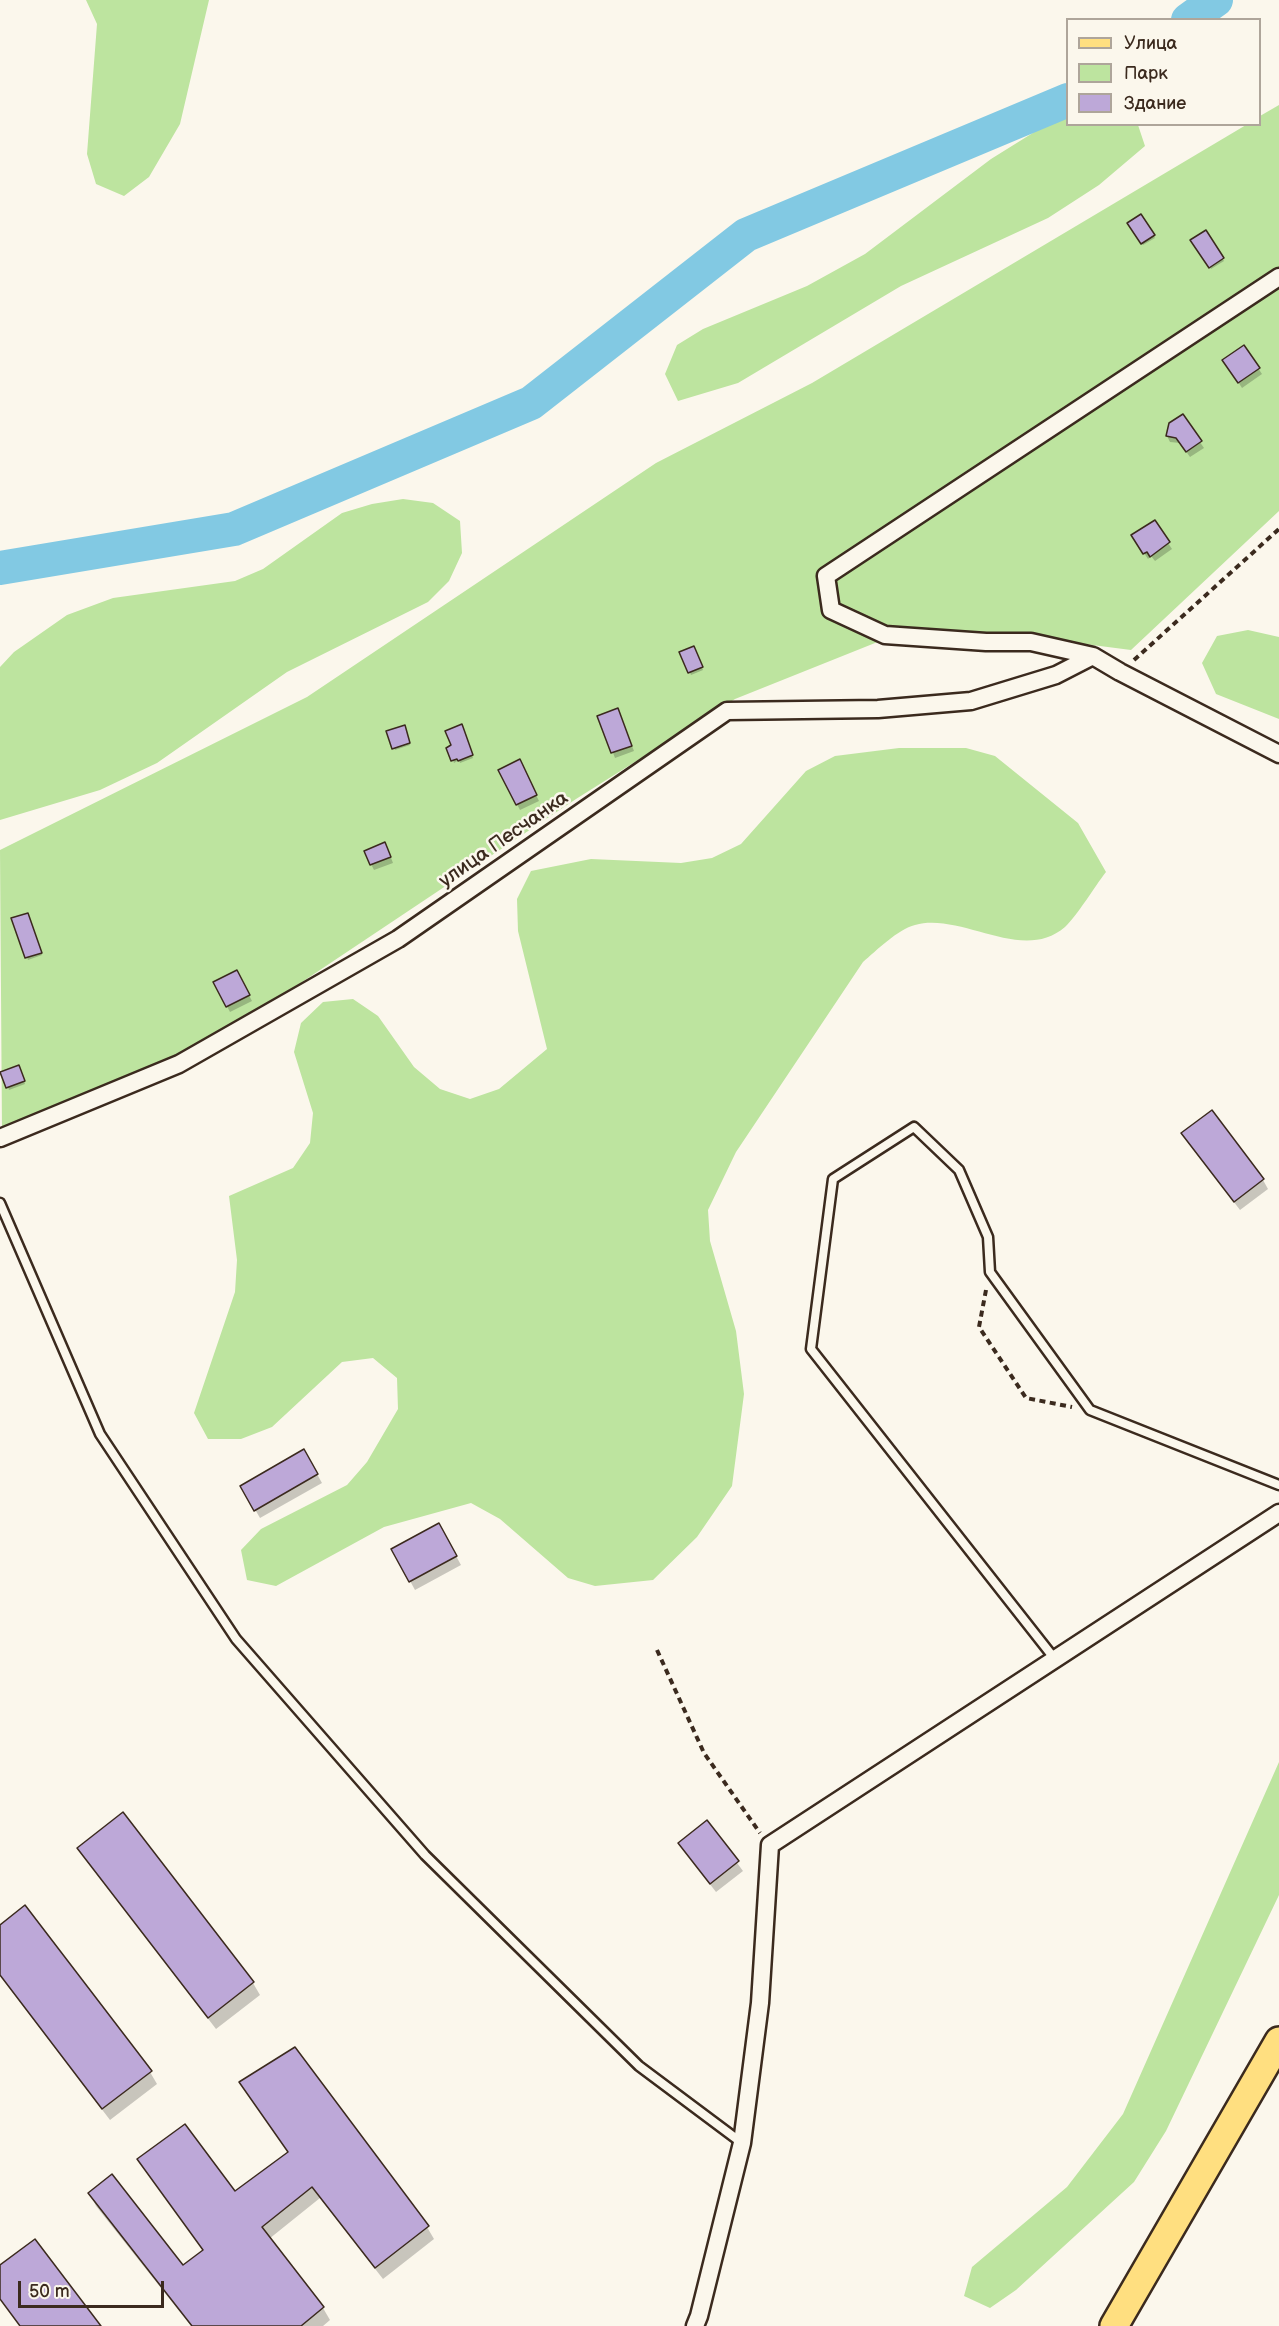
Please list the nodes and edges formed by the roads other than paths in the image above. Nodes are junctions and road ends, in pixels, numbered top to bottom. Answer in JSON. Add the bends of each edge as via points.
{"nodes":[{"id":1,"x":1279,"y":277,"type":"edge"},
{"id":2,"x":1093,"y":656,"type":"junction"},
{"id":3,"x":1279,"y":754,"type":"edge"},
{"id":4,"x":0,"y":1138,"type":"edge"},
{"id":5,"x":0,"y":1203,"type":"edge"},
{"id":6,"x":1279,"y":1485,"type":"edge"},
{"id":7,"x":1279,"y":1513,"type":"edge"},
{"id":8,"x":1054,"y":1658,"type":"junction"},
{"id":9,"x":1279,"y":2041,"type":"edge"},
{"id":10,"x":742,"y":2143,"type":"junction"},
{"id":11,"x":695,"y":2326,"type":"edge"},
{"id":12,"x":1114,"y":2326,"type":"edge"}],
"edges":[{"from":1,"to":2,"type":"street","via":[[826,576],[831,610],[885,635],[1031,642]]},
{"from":2,"to":3,"type":"street"},
{"from":2,"to":4,"type":"street","name":"улица Песчанка","via":[[1056,675],[971,701],[878,709],[727,711],[398,939],[179,1064]]},
{"from":5,"to":10,"type":"lane","via":[[100,1434],[236,1640],[425,1855],[639,2066]]},
{"from":6,"to":8,"type":"lane","via":[[1090,1410],[990,1272],[988,1238],[959,1170],[914,1127],[833,1179],[811,1348]]},
{"from":7,"to":8,"type":"street"},
{"from":8,"to":10,"type":"street","via":[[770,1845],[760,2002]]},
{"from":9,"to":12,"type":"main road"},
{"from":10,"to":11,"type":"street"}]}
